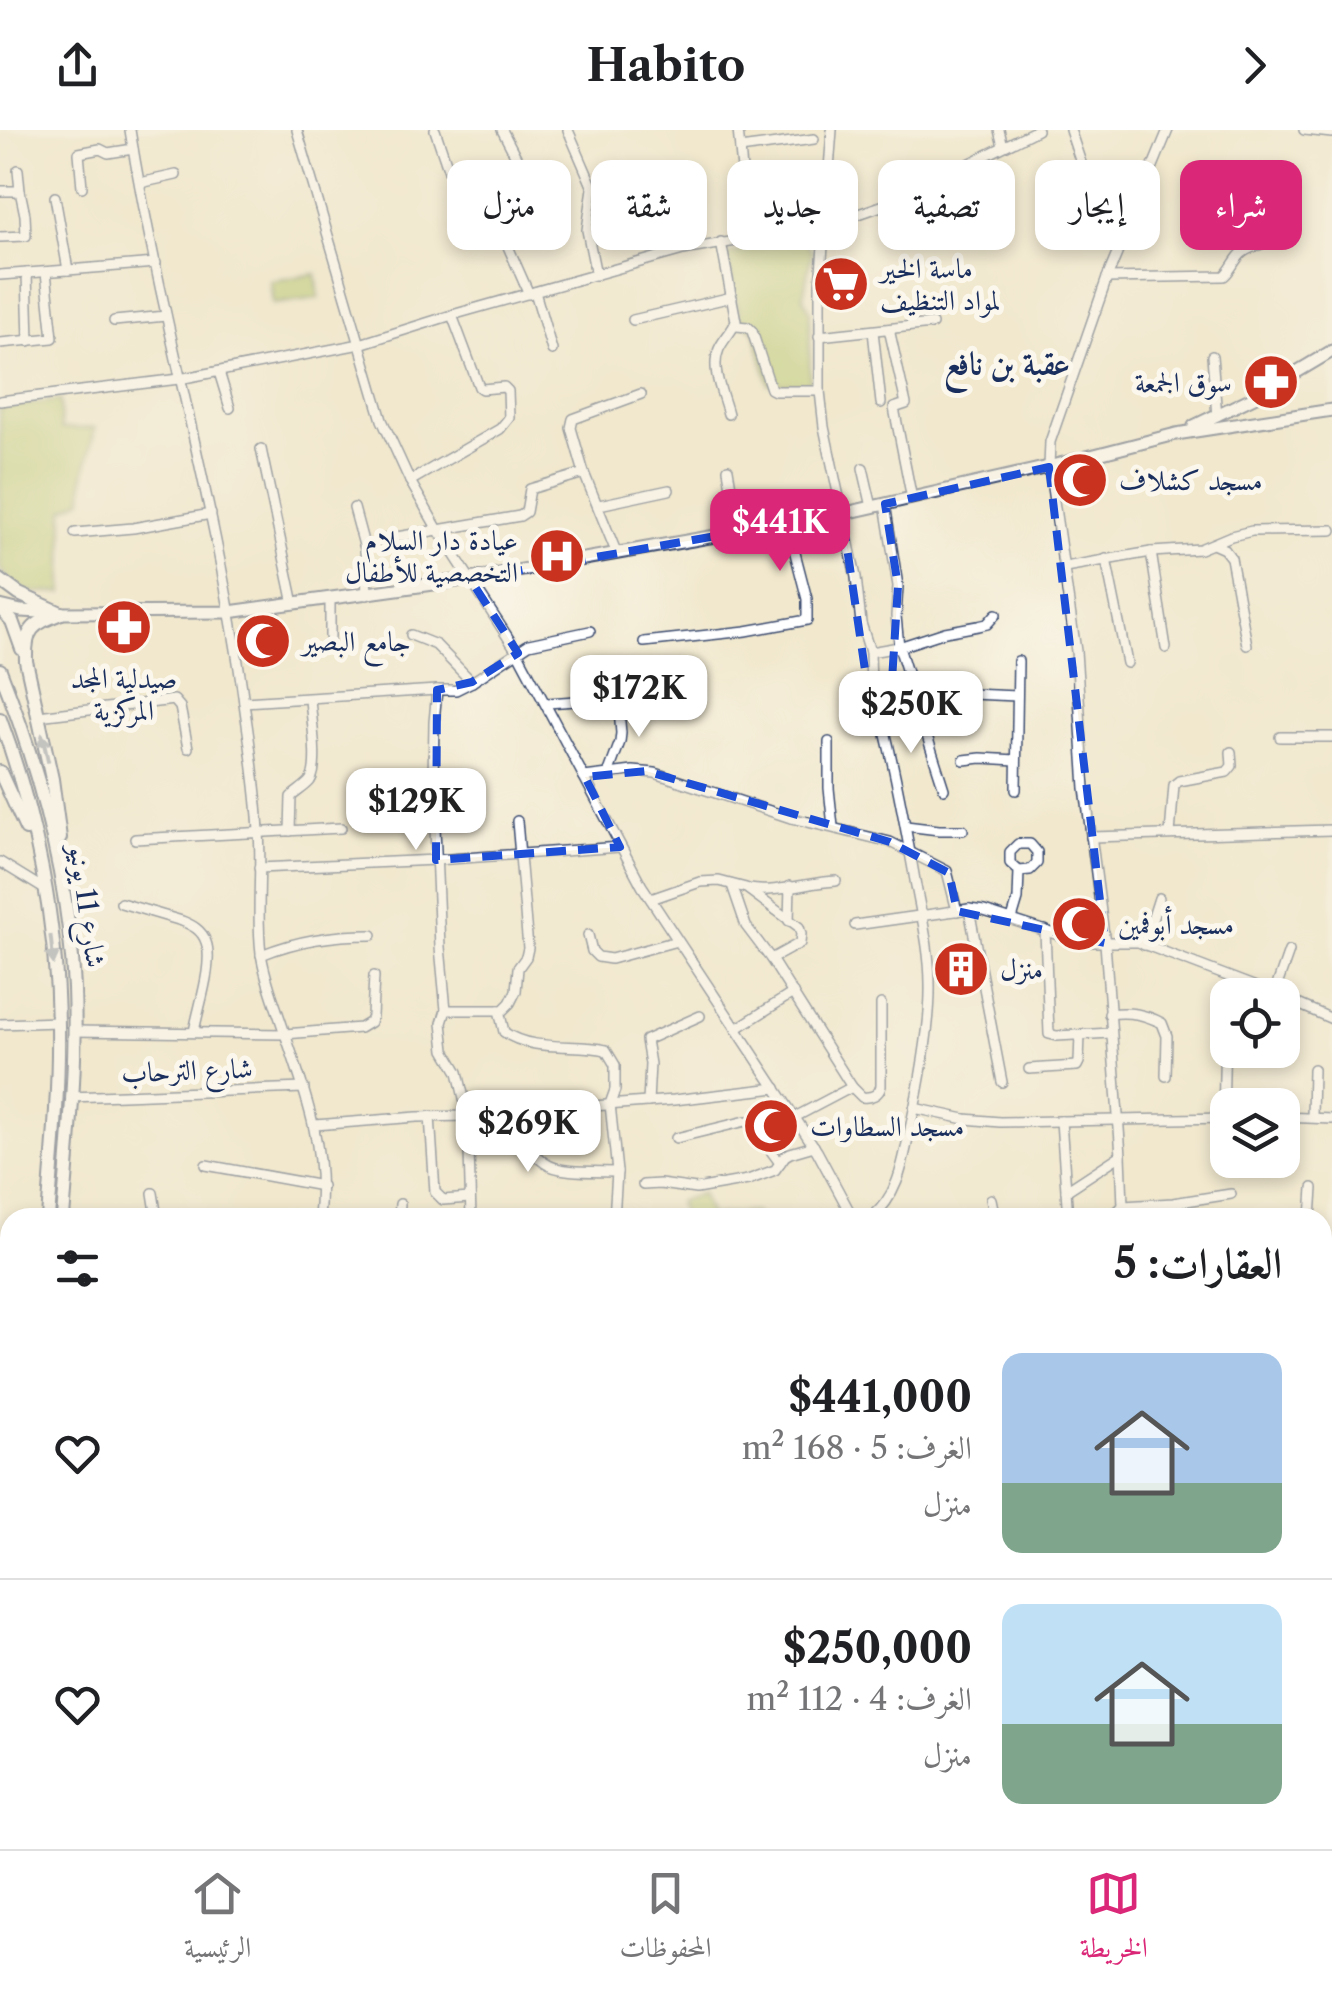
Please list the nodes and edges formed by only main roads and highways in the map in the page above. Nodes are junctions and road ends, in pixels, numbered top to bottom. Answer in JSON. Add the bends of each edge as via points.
{"nodes":[{"id":1,"x":1332,"y":352,"type":"edge"},
{"id":2,"x":1247,"y":401,"type":"junction"},
{"id":3,"x":1332,"y":410,"type":"edge"},
{"id":4,"x":1245,"y":423,"type":"junction"},
{"id":5,"x":1176,"y":434,"type":"junction"},
{"id":6,"x":0,"y":580,"type":"edge"},
{"id":7,"x":20,"y":594,"type":"junction"},
{"id":8,"x":6,"y":612,"type":"edge"},
{"id":9,"x":60,"y":612,"type":"junction"},
{"id":10,"x":26,"y":660,"type":"junction"},
{"id":11,"x":0,"y":670,"type":"edge"},
{"id":12,"x":0,"y":719,"type":"edge"},
{"id":13,"x":0,"y":772,"type":"edge"},
{"id":14,"x":61,"y":879,"type":"junction"},
{"id":15,"x":44,"y":884,"type":"junction"},
{"id":16,"x":49,"y":1208,"type":"edge"},
{"id":17,"x":65,"y":1208,"type":"edge"}],
"edges":[{"from":1,"to":2,"type":"main road"},
{"from":2,"to":4,"type":"main road","via":[[1239,414]]},
{"from":2,"to":5,"type":"main road"},
{"from":3,"to":4,"type":"main road"},
{"from":4,"to":5,"type":"main road"},
{"from":5,"to":9,"type":"main road","via":[[788,526],[470,580],[228,612]]},
{"from":6,"to":7,"type":"highway"},
{"from":7,"to":8,"type":"highway","via":[[23,604]]},
{"from":7,"to":9,"type":"highway"},
{"from":8,"to":9,"type":"main road"},
{"from":8,"to":10,"type":"highway"},
{"from":9,"to":10,"type":"highway","via":[[29,632]]},
{"from":14,"to":10,"type":"highway","one_way":true,"via":[[58,816]]},
{"from":11,"to":14,"type":"highway","name":"شارع 11 يونيو","via":[[44,799]]},
{"from":12,"to":15,"type":"highway","name":"شارع 11 يونيو"},
{"from":13,"to":15,"type":"highway"},
{"from":14,"to":17,"type":"highway","name":"شارع 11 يونيو","via":[[74,1032]]},
{"from":15,"to":16,"type":"highway","name":"شارع 11 يونيو","one_way":true,"via":[[58,1022]]}]}
